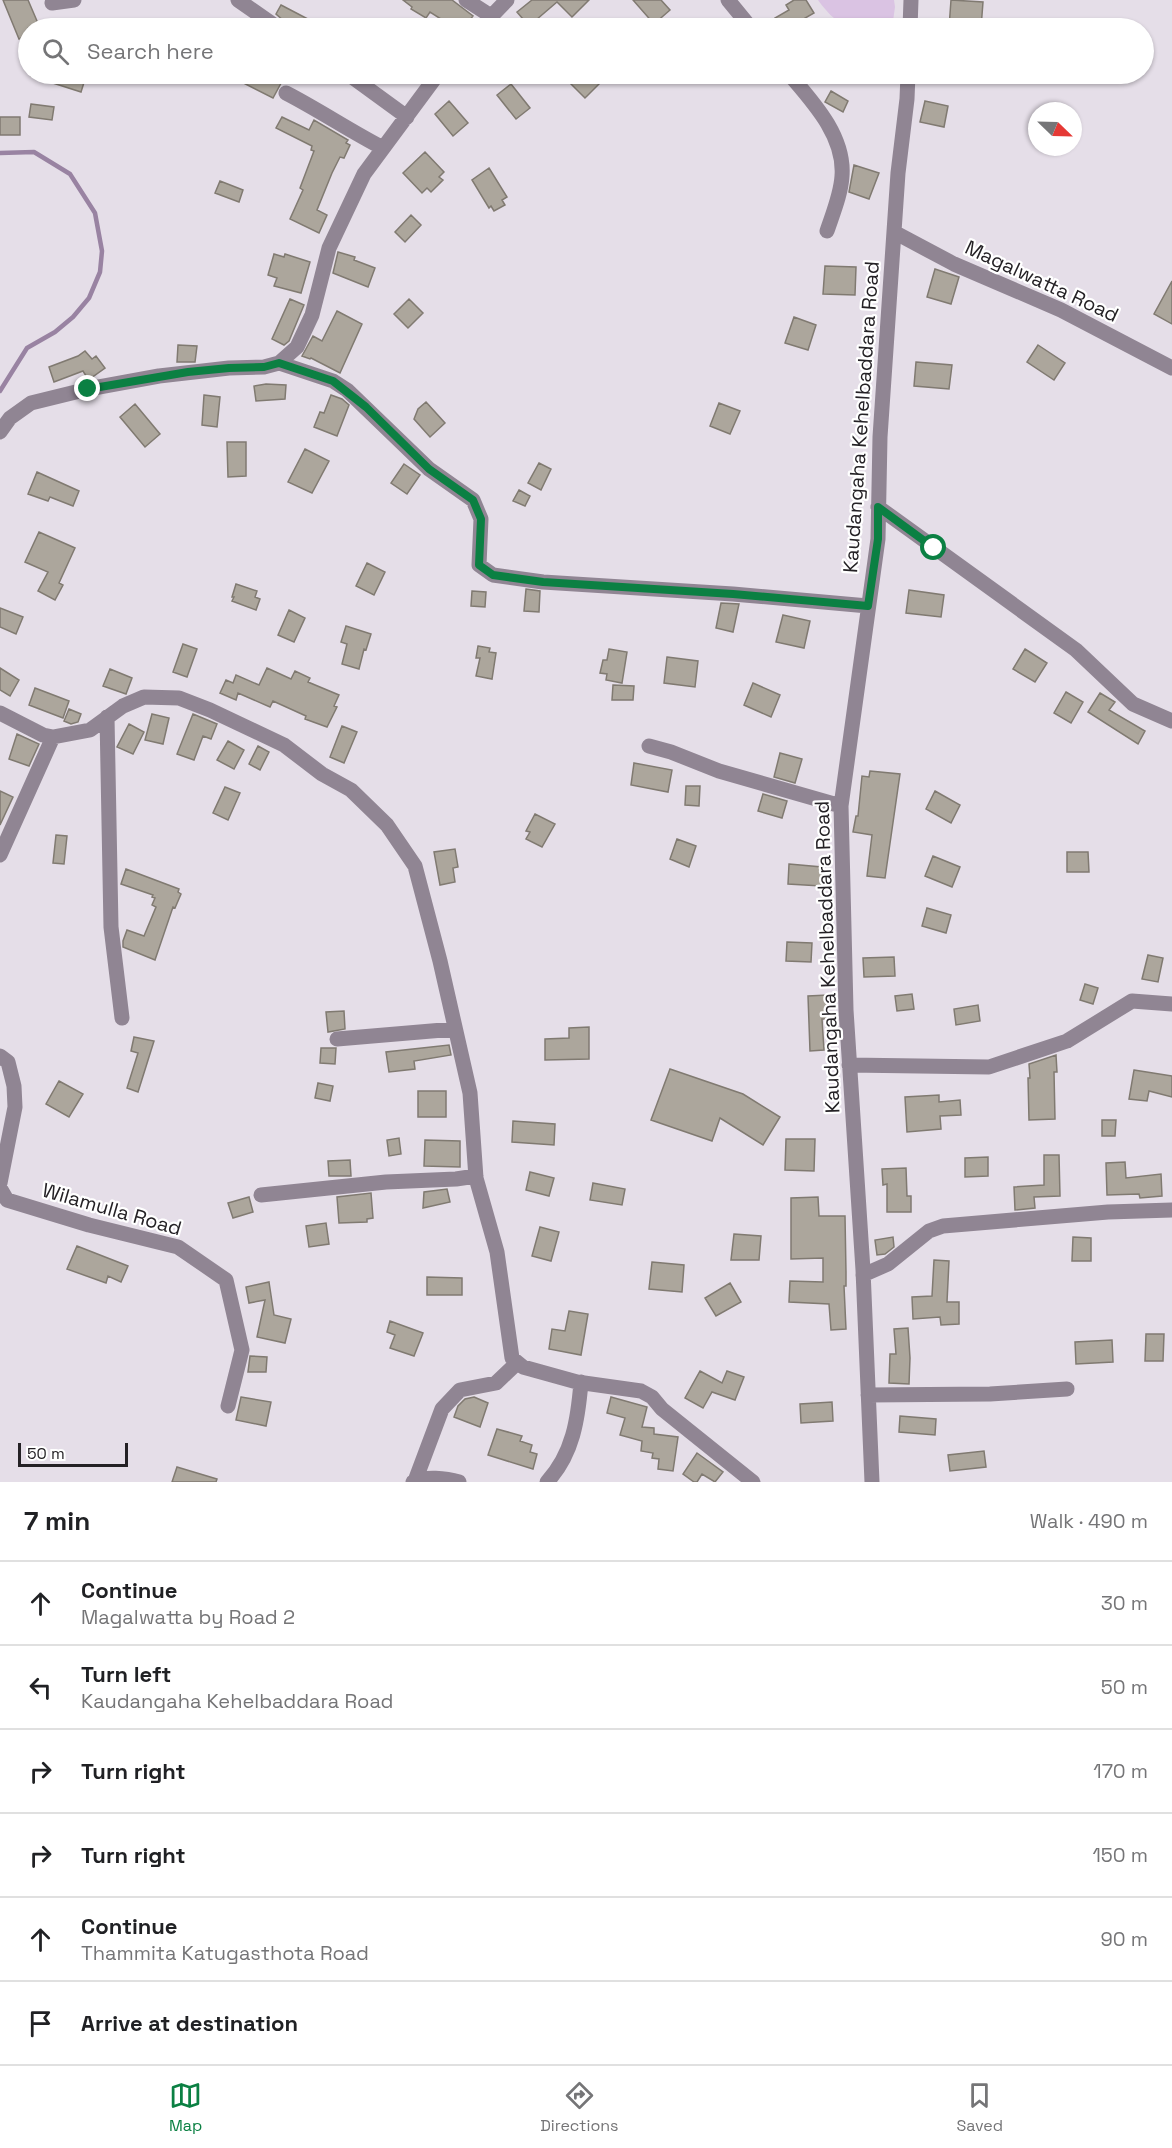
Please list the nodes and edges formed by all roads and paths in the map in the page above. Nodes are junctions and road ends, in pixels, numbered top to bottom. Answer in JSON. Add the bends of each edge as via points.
{"nodes":[{"id":1,"x":74,"y":0,"type":"edge"},
{"id":2,"x":238,"y":0,"type":"edge"},
{"id":3,"x":466,"y":0,"type":"edge"},
{"id":4,"x":507,"y":0,"type":"edge"},
{"id":5,"x":728,"y":0,"type":"edge"},
{"id":6,"x":911,"y":0,"type":"edge"},
{"id":7,"x":52,"y":3,"type":"dead end"},
{"id":8,"x":491,"y":16,"type":"joint"},
{"id":9,"x":264,"y":18,"type":"edge"},
{"id":10,"x":743,"y":18,"type":"edge"},
{"id":11,"x":910,"y":18,"type":"edge"},
{"id":12,"x":362,"y":84,"type":"edge"},
{"id":13,"x":431,"y":84,"type":"edge"},
{"id":14,"x":797,"y":84,"type":"edge"},
{"id":15,"x":907,"y":84,"type":"edge"},
{"id":16,"x":286,"y":93,"type":"dead end"},
{"id":17,"x":407,"y":117,"type":"junction"},
{"id":18,"x":383,"y":148,"type":"junction"},
{"id":19,"x":827,"y":231,"type":"dead end"},
{"id":20,"x":894,"y":232,"type":"junction"},
{"id":21,"x":279,"y":363,"type":"junction"},
{"id":22,"x":1172,"y":368,"type":"edge"},
{"id":23,"x":0,"y":432,"type":"edge"},
{"id":24,"x":878,"y":507,"type":"junction"},
{"id":25,"x":868,"y":606,"type":"junction"},
{"id":26,"x":0,"y":713,"type":"edge"},
{"id":27,"x":107,"y":717,"type":"junction"},
{"id":28,"x":1172,"y":721,"type":"edge"},
{"id":29,"x":53,"y":737,"type":"junction"},
{"id":30,"x":649,"y":746,"type":"dead end"},
{"id":31,"x":841,"y":806,"type":"junction"},
{"id":32,"x":0,"y":855,"type":"edge"},
{"id":33,"x":1172,"y":1004,"type":"edge"},
{"id":34,"x":122,"y":1017,"type":"dead end"},
{"id":35,"x":455,"y":1029,"type":"junction"},
{"id":36,"x":337,"y":1039,"type":"dead end"},
{"id":37,"x":0,"y":1056,"type":"edge"},
{"id":38,"x":849,"y":1065,"type":"junction"},
{"id":39,"x":476,"y":1176,"type":"junction"},
{"id":40,"x":0,"y":1182,"type":"edge"},
{"id":41,"x":0,"y":1188,"type":"edge"},
{"id":42,"x":261,"y":1195,"type":"dead end"},
{"id":43,"x":1172,"y":1210,"type":"edge"},
{"id":44,"x":863,"y":1275,"type":"junction"},
{"id":45,"x":517,"y":1363,"type":"junction"},
{"id":46,"x":581,"y":1382,"type":"junction"},
{"id":47,"x":1067,"y":1389,"type":"dead end"},
{"id":48,"x":868,"y":1395,"type":"junction"},
{"id":49,"x":228,"y":1407,"type":"dead end"},
{"id":50,"x":415,"y":1481,"type":"edge"},
{"id":51,"x":459,"y":1482,"type":"edge"},
{"id":52,"x":547,"y":1482,"type":"edge"},
{"id":53,"x":753,"y":1482,"type":"edge"},
{"id":54,"x":872,"y":1482,"type":"edge"}],
"edges":[{"from":1,"to":7,"type":"street"},
{"from":2,"to":9,"type":"street"},
{"from":3,"to":8,"type":"street"},
{"from":4,"to":8,"type":"street"},
{"from":5,"to":10,"type":"street"},
{"from":6,"to":11,"type":"street"},
{"from":12,"to":17,"type":"street"},
{"from":13,"to":17,"type":"street"},
{"from":14,"to":19,"type":"street","via":[[828,125],[840,149],[842,176]]},
{"from":15,"to":20,"type":"street","name":"Kaudangaha Kehelbaddara Road"},
{"from":16,"to":18,"type":"street"},
{"from":17,"to":18,"type":"street"},
{"from":18,"to":21,"type":"street","via":[[364,174],[329,248],[312,315],[302,337]]},
{"from":20,"to":22,"type":"street","name":"Magalwatta Road","via":[[954,264],[1061,310]]},
{"from":20,"to":24,"type":"street","name":"Kaudangaha Kehelbaddara Road"},
{"from":21,"to":23,"type":"street","via":[[159,376],[31,403],[10,418]]},
{"from":21,"to":25,"type":"street","via":[[333,381],[347,390],[429,469],[473,500],[481,519],[479,565],[493,575]]},
{"from":24,"to":25,"type":"street","name":"Kaudangaha Kehelbaddara Road","via":[[878,539]]},
{"from":24,"to":28,"type":"street","via":[[1076,650],[1133,704]]},
{"from":25,"to":31,"type":"street","name":"Kaudangaha Kehelbaddara Road"},
{"from":26,"to":29,"type":"street"},
{"from":27,"to":29,"type":"street","via":[[90,730]]},
{"from":27,"to":34,"type":"street","via":[[111,927]]},
{"from":27,"to":35,"type":"street","via":[[144,697],[179,698],[284,745],[351,790],[387,825],[415,866]]},
{"from":29,"to":32,"type":"street"},
{"from":30,"to":31,"type":"street"},
{"from":31,"to":38,"type":"street","name":"Kaudangaha Kehelbaddara Road"},
{"from":33,"to":38,"type":"street","via":[[1132,1001],[1067,1041],[989,1067]]},
{"from":35,"to":36,"type":"street"},
{"from":35,"to":39,"type":"street","via":[[470,1093]]},
{"from":37,"to":40,"type":"street","via":[[8,1062],[15,1107]]},
{"from":38,"to":44,"type":"street","name":"Kaudangaha Kehelbaddara Road"},
{"from":39,"to":42,"type":"street"},
{"from":39,"to":45,"type":"street","via":[[497,1252],[512,1358]]},
{"from":41,"to":49,"type":"street","name":"Wilamulla Road","via":[[7,1200],[89,1226],[178,1247],[226,1280],[242,1350]]},
{"from":43,"to":44,"type":"street","via":[[943,1226],[929,1231],[888,1264]]},
{"from":44,"to":48,"type":"street","name":"Kaudangaha Kehelbaddara Road"},
{"from":45,"to":46,"type":"street"},
{"from":45,"to":50,"type":"street","via":[[495,1383],[460,1390],[442,1409]]},
{"from":46,"to":52,"type":"street","via":[[572,1442]]},
{"from":46,"to":53,"type":"street","via":[[641,1390]]},
{"from":47,"to":48,"type":"street"},
{"from":48,"to":54,"type":"street","name":"Kaudangaha Kehelbaddara Road"},
{"from":50,"to":51,"type":"street"}]}
